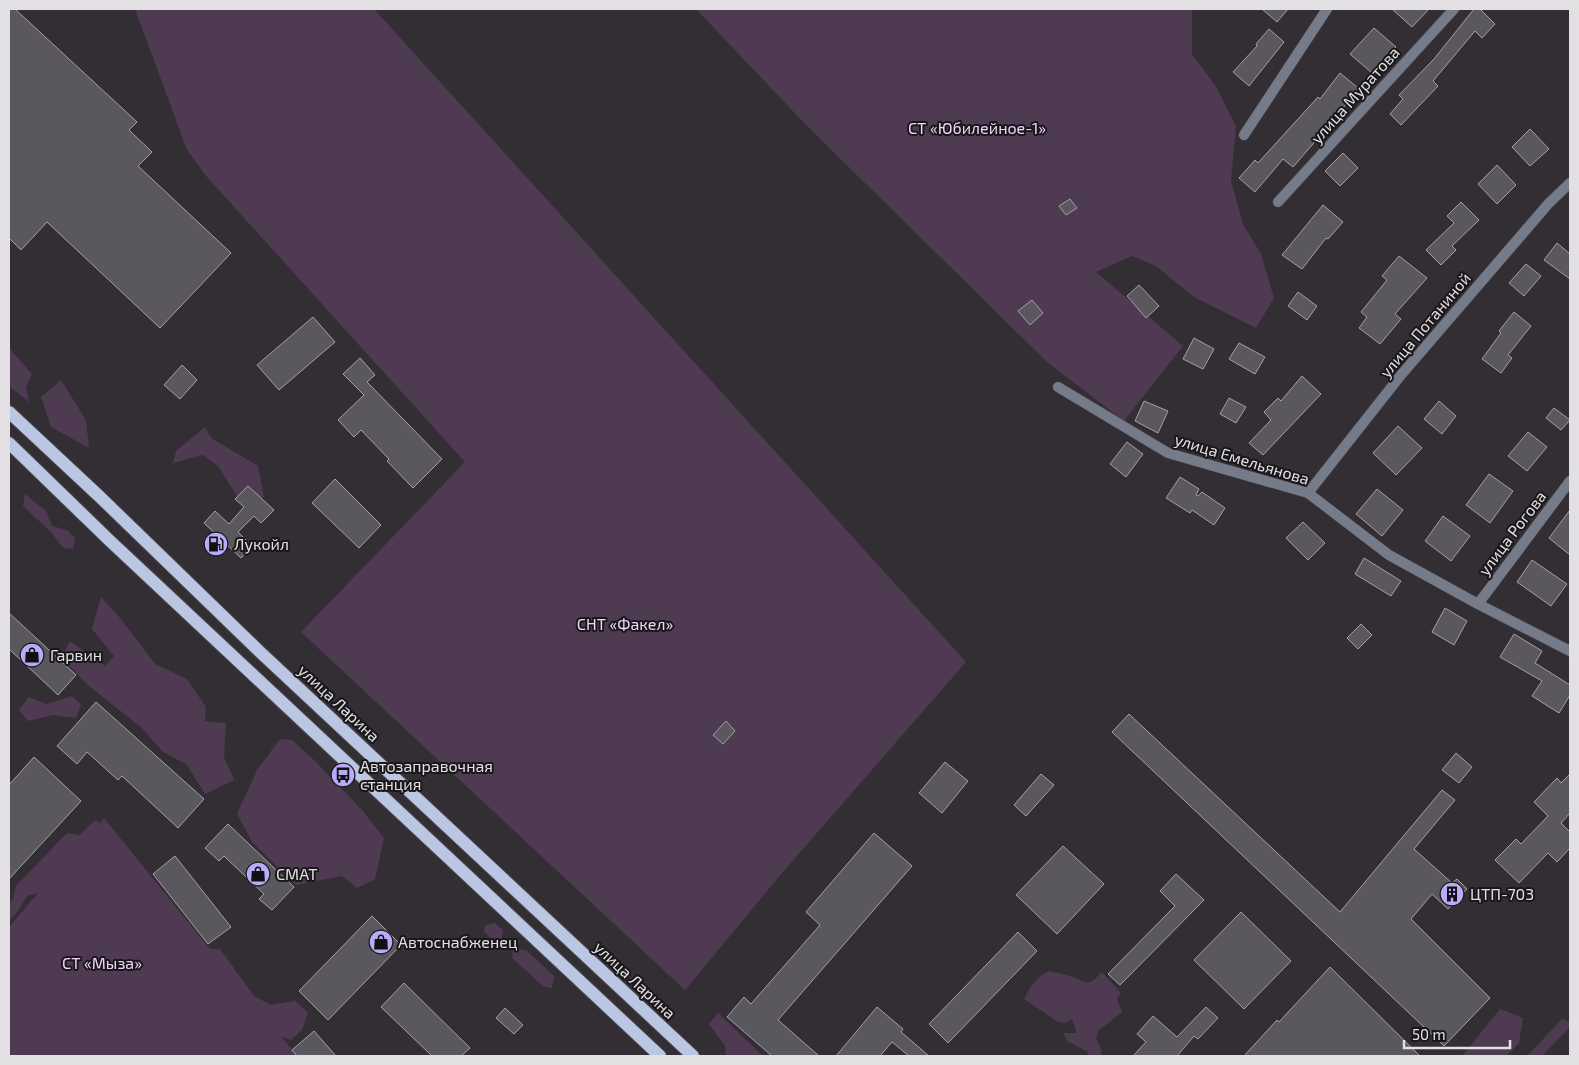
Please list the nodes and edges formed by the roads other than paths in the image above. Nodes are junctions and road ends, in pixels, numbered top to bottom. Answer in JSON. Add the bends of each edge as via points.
{"nodes":[{"id":1,"x":1327,"y":9,"type":"edge"},
{"id":2,"x":1454,"y":9,"type":"edge"},
{"id":3,"x":1244,"y":135,"type":"dead end"},
{"id":4,"x":1570,"y":183,"type":"edge"},
{"id":5,"x":1278,"y":202,"type":"dead end"},
{"id":6,"x":1058,"y":387,"type":"dead end"},
{"id":7,"x":9,"y":412,"type":"edge"},
{"id":8,"x":9,"y":444,"type":"edge"},
{"id":9,"x":1570,"y":481,"type":"edge"},
{"id":10,"x":1308,"y":493,"type":"junction"},
{"id":11,"x":1478,"y":604,"type":"junction"},
{"id":12,"x":1570,"y":651,"type":"edge"},
{"id":13,"x":660,"y":1056,"type":"edge"},
{"id":14,"x":693,"y":1056,"type":"edge"}],
"edges":[{"from":1,"to":3,"type":"street"},
{"from":2,"to":5,"type":"street","name":"улица Муратова"},
{"from":4,"to":10,"type":"street","name":"улица Потаниной","via":[[1549,203],[1401,375]]},
{"from":6,"to":10,"type":"street","name":"улица Емельянова","via":[[1168,453]]},
{"from":7,"to":14,"type":"main road","name":"улица Ларина","via":[[260,652]]},
{"from":8,"to":13,"type":"main road"},
{"from":9,"to":11,"type":"street","name":"улица Рогова"},
{"from":10,"to":11,"type":"street","name":"улица Емельянова","via":[[1389,555]]},
{"from":11,"to":12,"type":"street","name":"улица Емельянова"}]}
